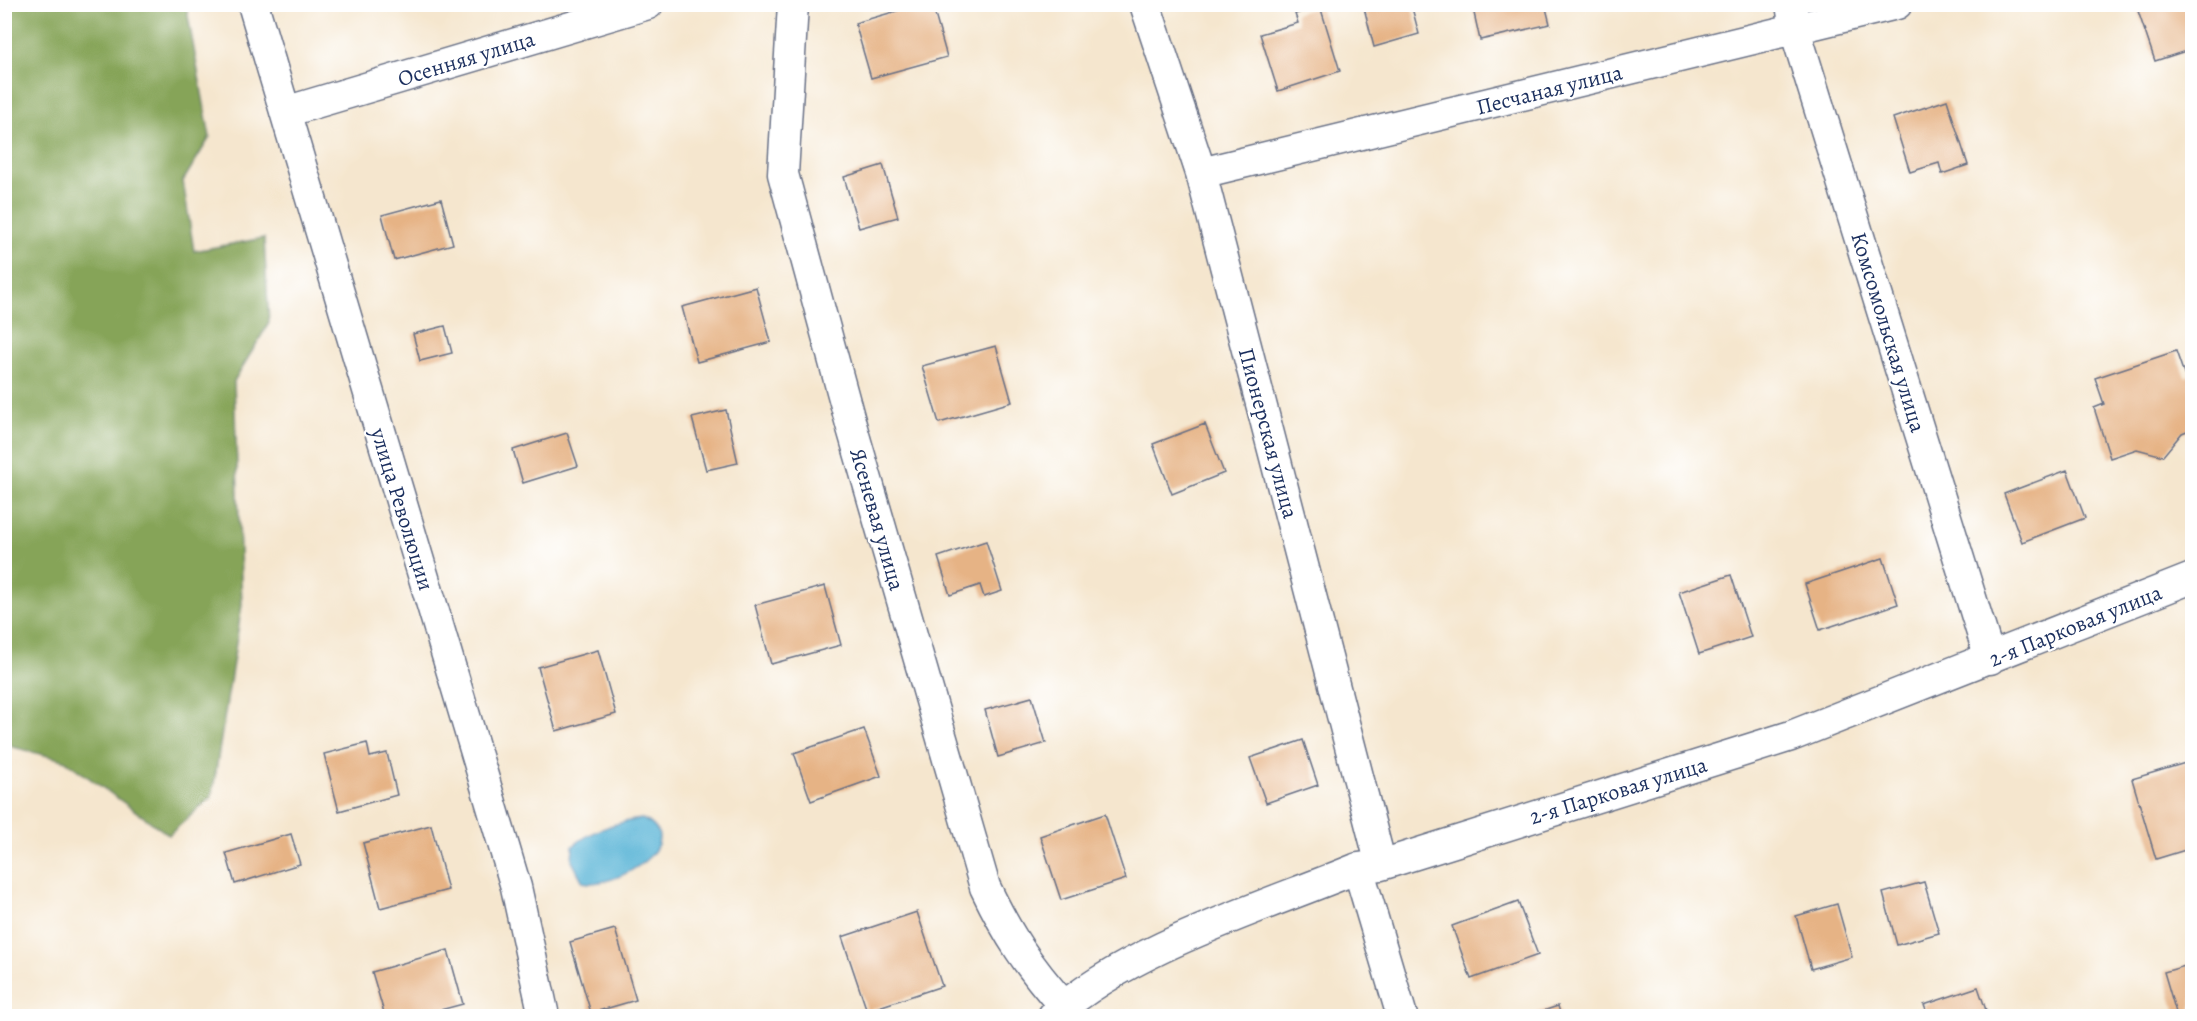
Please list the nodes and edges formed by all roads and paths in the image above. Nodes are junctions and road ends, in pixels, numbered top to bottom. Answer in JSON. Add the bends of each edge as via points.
{"nodes":[{"id":1,"x":253,"y":4,"type":"edge"},
{"id":2,"x":648,"y":4,"type":"edge"},
{"id":3,"x":793,"y":4,"type":"edge"},
{"id":4,"x":1145,"y":4,"type":"edge"},
{"id":5,"x":1897,"y":4,"type":"edge"},
{"id":6,"x":1793,"y":17,"type":"edge"},
{"id":7,"x":285,"y":112,"type":"junction"},
{"id":8,"x":1201,"y":173,"type":"junction"},
{"id":9,"x":2193,"y":578,"type":"edge"},
{"id":10,"x":1990,"y":659,"type":"junction"},
{"id":11,"x":1370,"y":866,"type":"junction"},
{"id":12,"x":1059,"y":1011,"type":"edge"},
{"id":13,"x":543,"y":1017,"type":"edge"},
{"id":14,"x":1402,"y":1017,"type":"edge"}],
"edges":[{"from":1,"to":7,"type":"street","name":"улица Революции"},
{"from":2,"to":7,"type":"street","name":"Осенняя улица"},
{"from":3,"to":12,"type":"street","name":"Ясеневая улица","via":[[783,174],[985,887],[1008,936]]},
{"from":4,"to":8,"type":"street","name":"Пионерская улица"},
{"from":5,"to":6,"type":"street","name":"Песчаная улица"},
{"from":6,"to":8,"type":"street","name":"Песчаная улица"},
{"from":6,"to":10,"type":"street","name":"Комсомольская улица"},
{"from":7,"to":13,"type":"street","name":"улица Революции","via":[[516,887]]},
{"from":8,"to":11,"type":"street","name":"Пионерская улица"},
{"from":9,"to":10,"type":"street","name":"2-я Парковая улица"},
{"from":10,"to":11,"type":"street","name":"2-я Парковая улица","via":[[1791,736]]},
{"from":11,"to":12,"type":"street","name":"2-я Парковая улица","via":[[1152,953],[1106,978]]},
{"from":11,"to":14,"type":"street","name":"Пионерская улица"}]}
